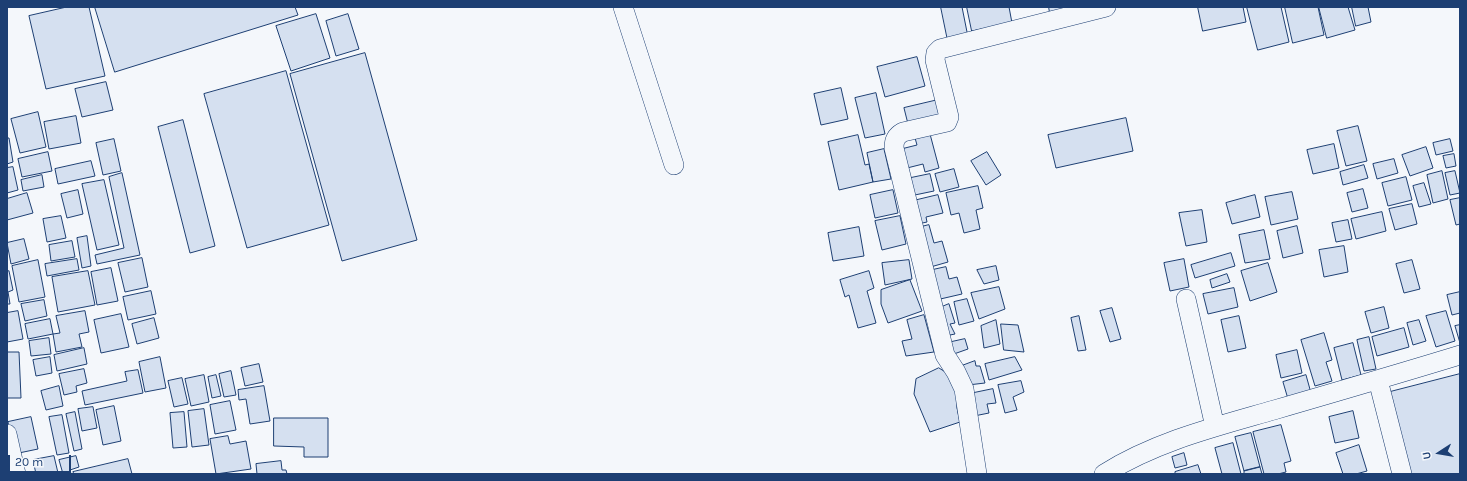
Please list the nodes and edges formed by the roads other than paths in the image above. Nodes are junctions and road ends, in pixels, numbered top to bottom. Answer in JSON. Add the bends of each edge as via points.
{"nodes":[{"id":1,"x":623,"y":7,"type":"edge"},
{"id":2,"x":1106,"y":7,"type":"edge"},
{"id":3,"x":674,"y":165,"type":"dead end"},
{"id":4,"x":1186,"y":299,"type":"dead end"},
{"id":5,"x":1460,"y":355,"type":"edge"},
{"id":6,"x":1378,"y":380,"type":"junction"},
{"id":7,"x":1215,"y":426,"type":"junction"},
{"id":8,"x":7,"y":434,"type":"edge"},
{"id":9,"x":16,"y":474,"type":"edge"},
{"id":10,"x":977,"y":474,"type":"edge"},
{"id":11,"x":1104,"y":474,"type":"edge"},
{"id":12,"x":1402,"y":474,"type":"edge"}],
"edges":[{"from":1,"to":3,"type":"street"},
{"from":2,"to":10,"type":"street","via":[[940,49],[935,60],[949,117],[947,122],[903,132],[897,135],[894,141],[945,355],[964,389]]},
{"from":4,"to":7,"type":"street"},
{"from":5,"to":6,"type":"street"},
{"from":6,"to":7,"type":"street"},
{"from":6,"to":12,"type":"street"},
{"from":7,"to":11,"type":"street","via":[[1159,445]]},
{"from":8,"to":9,"type":"street"}]}
